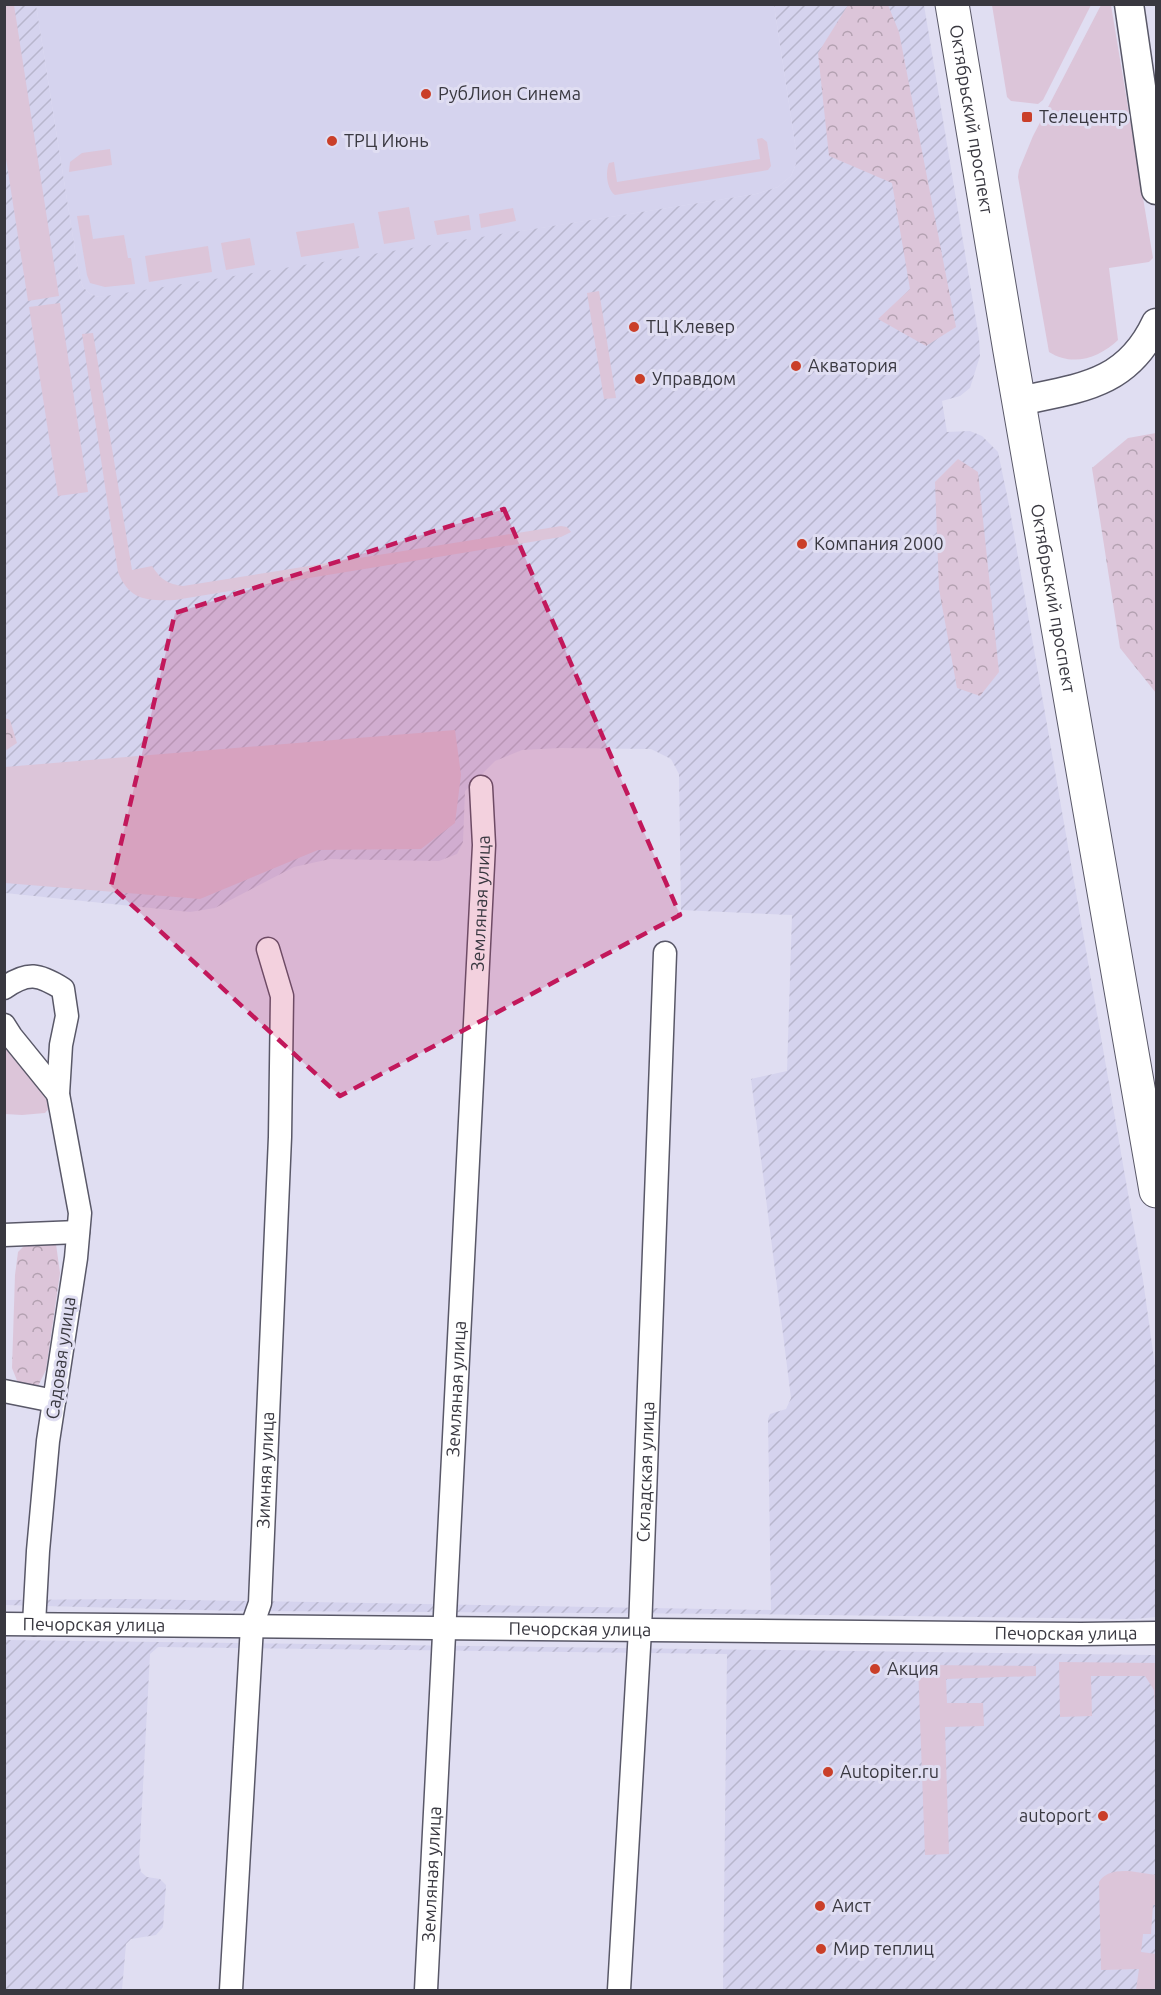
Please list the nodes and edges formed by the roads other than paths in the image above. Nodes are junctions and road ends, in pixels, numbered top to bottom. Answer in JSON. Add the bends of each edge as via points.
{"nodes":[{"id":1,"x":952,"y":4,"type":"edge"},
{"id":2,"x":1129,"y":4,"type":"edge"},
{"id":3,"x":1156,"y":190,"type":"edge"},
{"id":4,"x":1156,"y":323,"type":"edge"},
{"id":5,"x":1019,"y":401,"type":"junction"},
{"id":6,"x":481,"y":787,"type":"dead end"},
{"id":7,"x":268,"y":949,"type":"dead end"},
{"id":8,"x":665,"y":953,"type":"dead end"},
{"id":9,"x":4,"y":988,"type":"edge"},
{"id":10,"x":4,"y":1024,"type":"edge"},
{"id":11,"x":58,"y":1094,"type":"junction"},
{"id":12,"x":1156,"y":1191,"type":"edge"},
{"id":13,"x":78,"y":1232,"type":"junction"},
{"id":14,"x":4,"y":1235,"type":"edge"},
{"id":15,"x":4,"y":1391,"type":"edge"},
{"id":16,"x":54,"y":1401,"type":"junction"},
{"id":17,"x":4,"y":1624,"type":"edge"},
{"id":18,"x":34,"y":1624,"type":"junction"},
{"id":19,"x":252,"y":1626,"type":"junction"},
{"id":20,"x":445,"y":1628,"type":"junction"},
{"id":21,"x":640,"y":1630,"type":"junction"},
{"id":22,"x":1156,"y":1633,"type":"edge"},
{"id":23,"x":231,"y":1990,"type":"edge"},
{"id":24,"x":426,"y":1990,"type":"edge"},
{"id":25,"x":619,"y":1990,"type":"edge"}],
"edges":[{"from":1,"to":5,"type":"main road","name":"Октябрьский проспект"},
{"from":2,"to":3,"type":"street"},
{"from":4,"to":5,"type":"street","via":[[1147,342],[1126,366],[1102,380]]},
{"from":5,"to":12,"type":"main road","name":"Октябрьский проспект"},
{"from":6,"to":20,"type":"street","name":"Земляная улица","via":[[484,845]]},
{"from":7,"to":19,"type":"street","name":"Зимняя улица","via":[[282,996],[280,1137],[260,1603]]},
{"from":8,"to":21,"type":"street","name":"Складская улица"},
{"from":9,"to":11,"type":"street","name":"Садовая улица","via":[[28,976],[43,976],[63,988],[67,1016]]},
{"from":10,"to":11,"type":"street","name":"Садовая улица"},
{"from":11,"to":13,"type":"street","name":"Садовая улица","via":[[80,1213]]},
{"from":13,"to":14,"type":"street"},
{"from":13,"to":16,"type":"street","name":"Садовая улица"},
{"from":15,"to":16,"type":"street"},
{"from":16,"to":18,"type":"street","name":"Садовая улица"},
{"from":17,"to":18,"type":"street","name":"Печорская улица"},
{"from":18,"to":19,"type":"street","name":"Печорская улица"},
{"from":19,"to":20,"type":"street","name":"Печорская улица"},
{"from":19,"to":23,"type":"street","name":"Зимняя улица"},
{"from":20,"to":21,"type":"street","name":"Печорская улица"},
{"from":20,"to":24,"type":"street","name":"Земляная улица"},
{"from":21,"to":22,"type":"street","name":"Печорская улица"},
{"from":21,"to":25,"type":"street","name":"Складская улица"}]}
